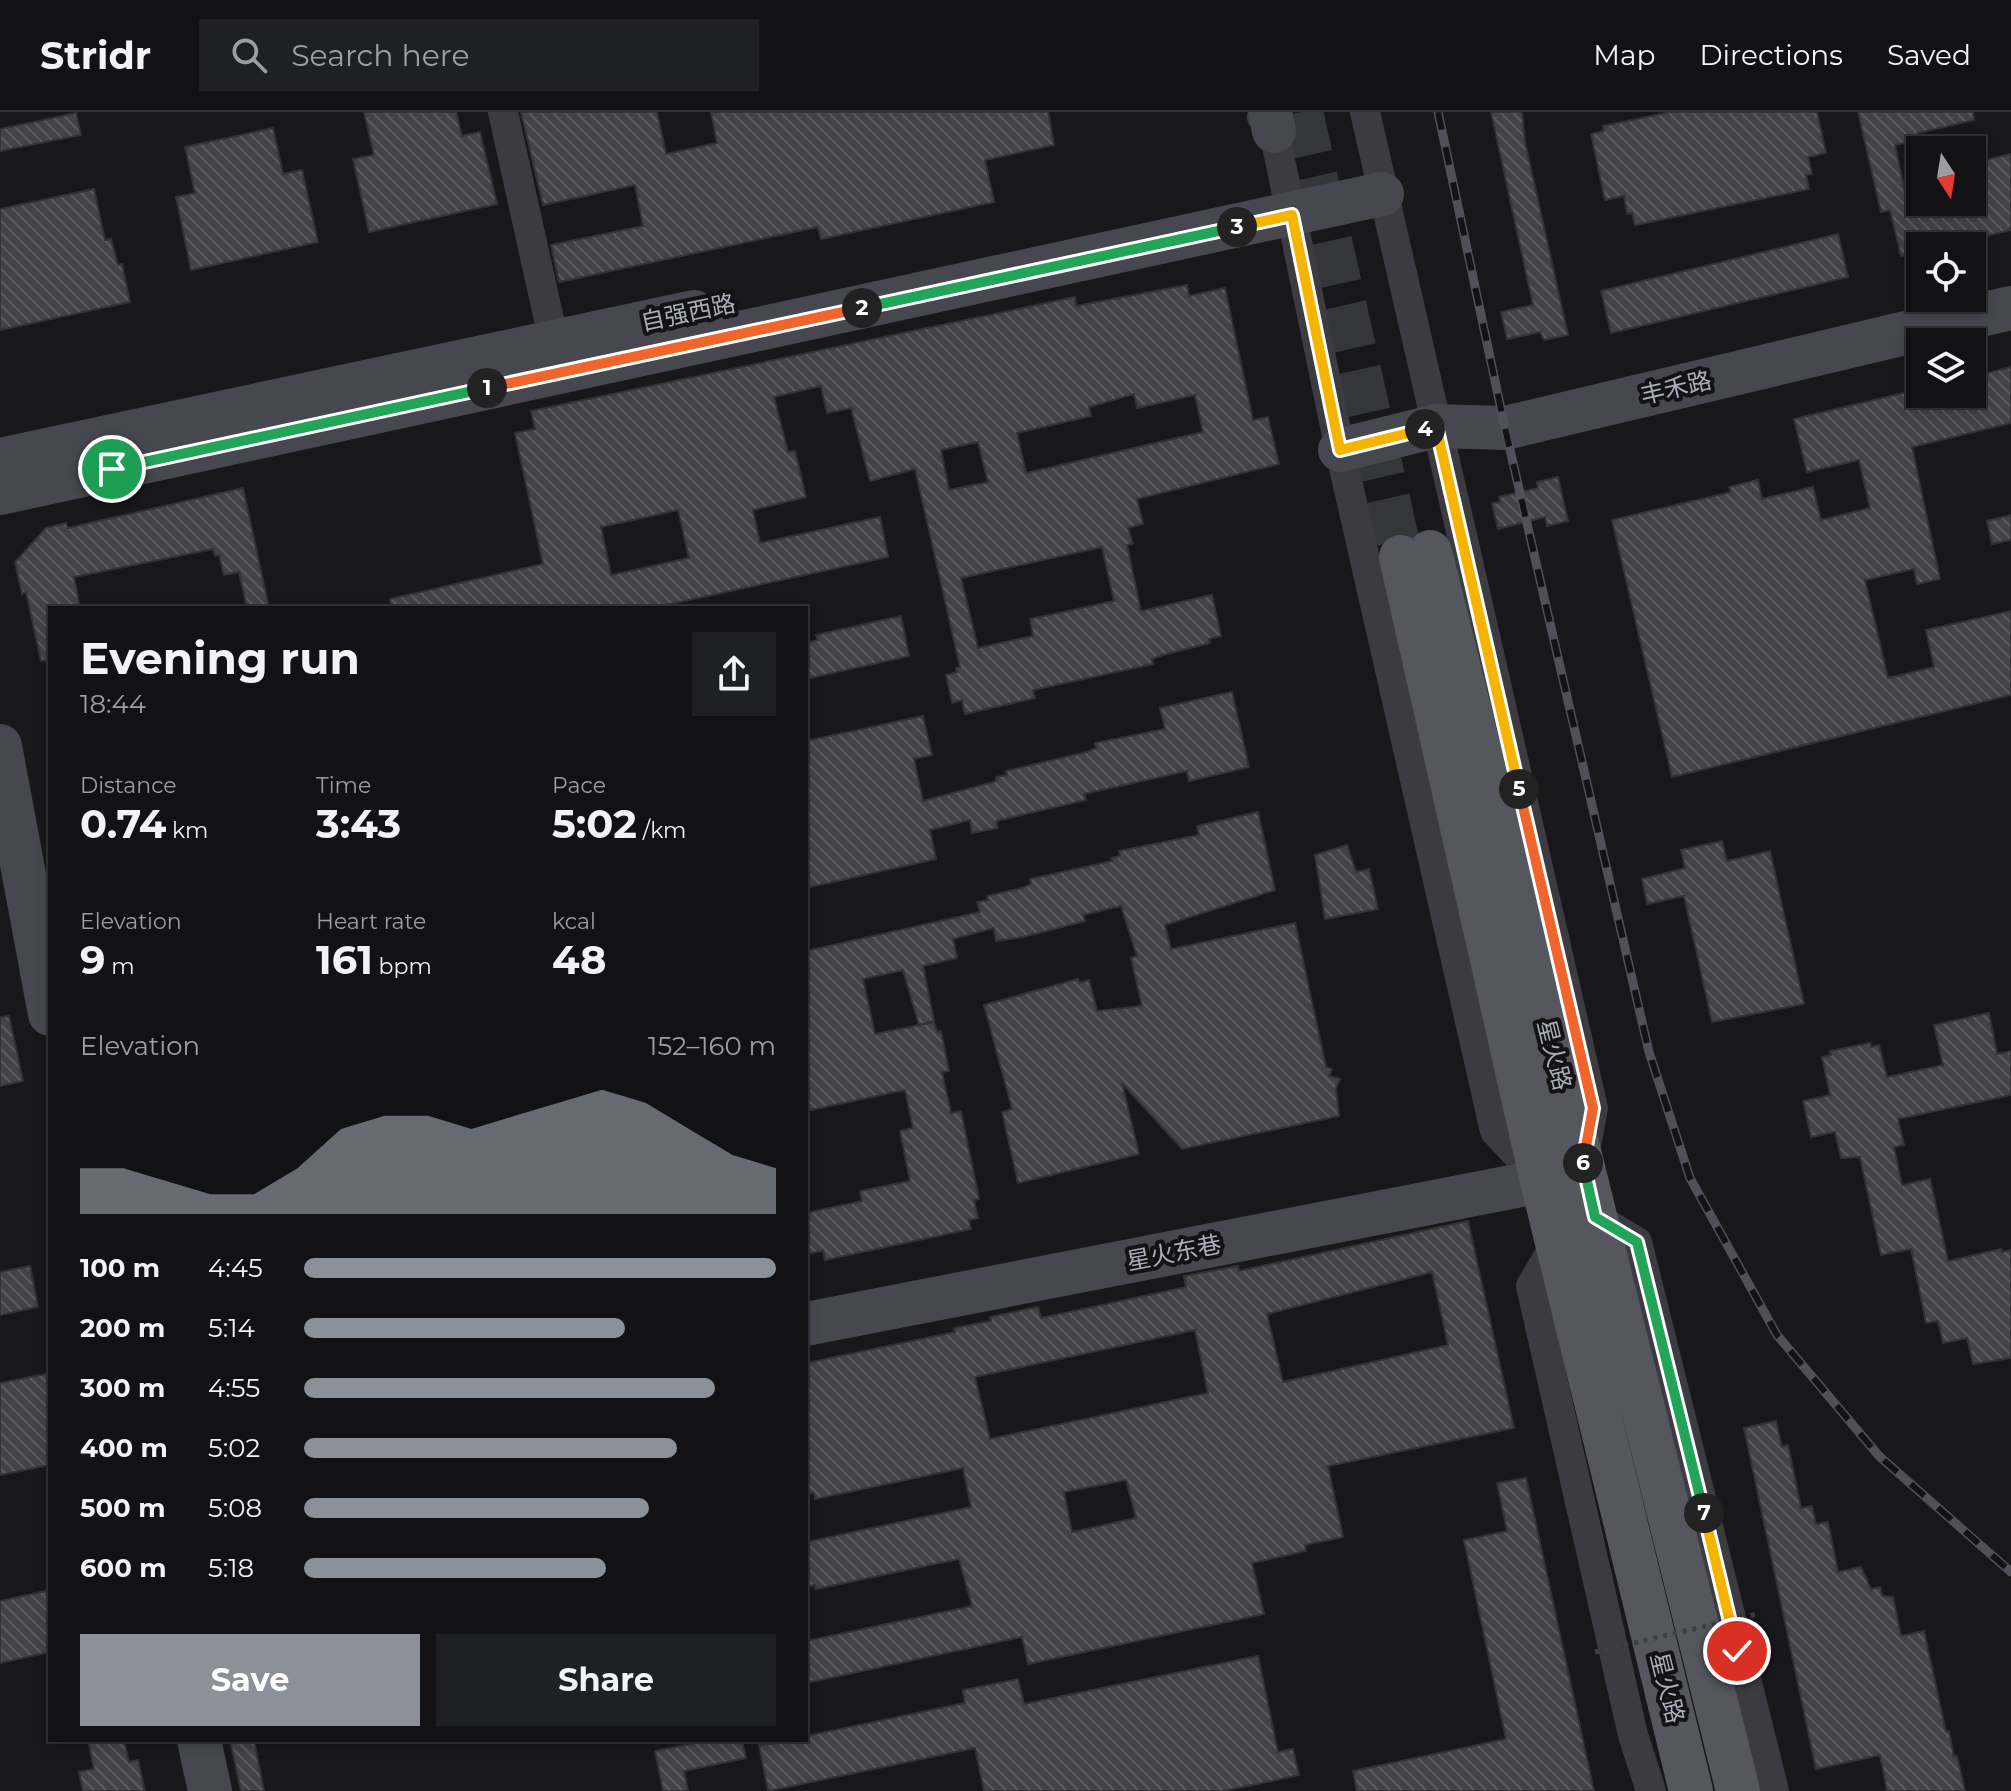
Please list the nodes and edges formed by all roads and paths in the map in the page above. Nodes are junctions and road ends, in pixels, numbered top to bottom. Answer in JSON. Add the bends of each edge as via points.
{"nodes":[{"id":1,"x":503,"y":112,"type":"edge"},
{"id":2,"x":1365,"y":112,"type":"edge"},
{"id":3,"x":1267,"y":118,"type":"edge"},
{"id":4,"x":1380,"y":180,"type":"junction"},
{"id":5,"x":1289,"y":201,"type":"junction"},
{"id":6,"x":2011,"y":308,"type":"edge"},
{"id":7,"x":554,"y":342,"type":"junction"},
{"id":8,"x":1436,"y":426,"type":"junction"},
{"id":9,"x":1340,"y":450,"type":"junction"},
{"id":10,"x":0,"y":460,"type":"edge"},
{"id":11,"x":0,"y":493,"type":"edge"},
{"id":12,"x":1416,"y":554,"type":"tunnel mouth"},
{"id":13,"x":0,"y":746,"type":"edge"},
{"id":14,"x":48,"y":1003,"type":"edge"},
{"id":15,"x":1562,"y":1175,"type":"junction"},
{"id":16,"x":1595,"y":1217,"type":"junction"},
{"id":17,"x":1557,"y":1242,"type":"junction"},
{"id":18,"x":808,"y":1324,"type":"edge"},
{"id":19,"x":1757,"y":1614,"type":"dead end"},
{"id":20,"x":1595,"y":1652,"type":"dead end"},
{"id":21,"x":199,"y":1742,"type":"edge"},
{"id":22,"x":1727,"y":1745,"type":"junction"},
{"id":23,"x":1682,"y":1770,"type":"edge"},
{"id":24,"x":210,"y":1791,"type":"edge"},
{"id":25,"x":1651,"y":1791,"type":"edge"},
{"id":26,"x":1691,"y":1791,"type":"edge"},
{"id":27,"x":1738,"y":1791,"type":"edge"},
{"id":28,"x":1751,"y":1791,"type":"edge"},
{"id":29,"x":1774,"y":1791,"type":"edge"}],
"edges":[{"from":1,"to":7,"type":"street"},
{"from":2,"to":4,"type":"street"},
{"from":3,"to":5,"type":"street"},
{"from":4,"to":5,"type":"main road","name":"自强西路"},
{"from":4,"to":8,"type":"street"},
{"from":5,"to":7,"type":"main road","name":"自强西路"},
{"from":5,"to":9,"type":"street"},
{"from":5,"to":11,"type":"main road","name":"自强西路"},
{"from":6,"to":8,"type":"main road","name":"丰禾路","via":[[1505,428]]},
{"from":7,"to":10,"type":"main road","name":"自强西路"},
{"from":8,"to":9,"type":"main road","name":"丰禾路"},
{"from":8,"to":15,"type":"street","via":[[1593,1108]]},
{"from":9,"to":15,"type":"street","via":[[1495,1131]]},
{"from":12,"to":15,"type":"main road","name":"星火路"},
{"from":13,"to":14,"type":"main road"},
{"from":15,"to":16,"type":"main road","name":"星火路"},
{"from":15,"to":17,"type":"main road","name":"星火路"},
{"from":15,"to":18,"type":"main road","name":"星火东巷"},
{"from":16,"to":22,"type":"main road","name":"星火路"},
{"from":16,"to":29,"type":"street","via":[[1637,1242]]},
{"from":17,"to":23,"type":"main road","name":"星火路"},
{"from":17,"to":25,"type":"street","via":[[1531,1286],[1633,1735]]},
{"from":19,"to":20,"type":"path","bridge":true},
{"from":21,"to":24,"type":"main road"},
{"from":22,"to":27,"type":"main road","name":"星火路"},
{"from":22,"to":28,"type":"main road"},
{"from":23,"to":26,"type":"main road","name":"星火路"}]}
